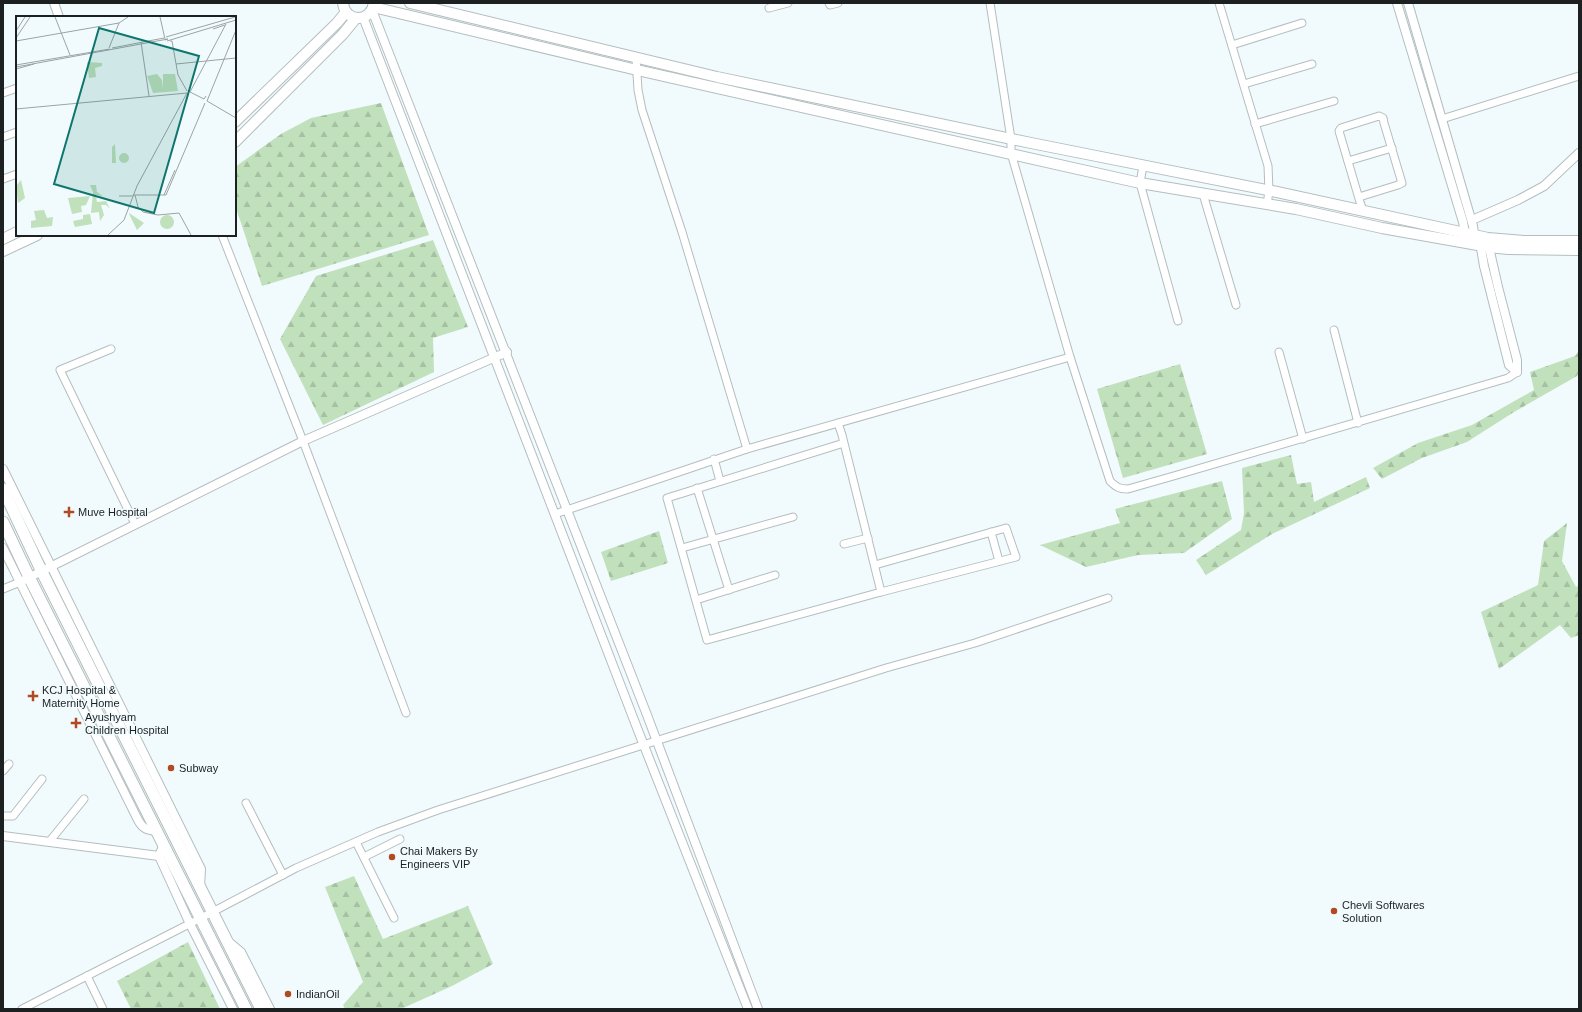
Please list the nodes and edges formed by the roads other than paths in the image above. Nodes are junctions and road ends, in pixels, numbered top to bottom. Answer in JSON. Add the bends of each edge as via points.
{"nodes":[{"id":1,"x":54,"y":3,"type":"edge"},
{"id":2,"x":410,"y":3,"type":"edge"},
{"id":3,"x":788,"y":3,"type":"edge"},
{"id":4,"x":829,"y":3,"type":"edge"},
{"id":5,"x":838,"y":3,"type":"edge"},
{"id":6,"x":990,"y":3,"type":"edge"},
{"id":7,"x":1219,"y":3,"type":"edge"},
{"id":8,"x":1397,"y":3,"type":"edge"},
{"id":9,"x":1408,"y":3,"type":"edge"},
{"id":10,"x":373,"y":6,"type":"edge"},
{"id":11,"x":344,"y":7,"type":"edge"},
{"id":12,"x":769,"y":8,"type":"dead end"},
{"id":13,"x":59,"y":16,"type":"edge"},
{"id":14,"x":360,"y":18,"type":"junction"},
{"id":15,"x":1302,"y":23,"type":"dead end"},
{"id":16,"x":1232,"y":45,"type":"junction"},
{"id":17,"x":636,"y":58,"type":"junction"},
{"id":18,"x":1312,"y":64,"type":"dead end"},
{"id":19,"x":637,"y":70,"type":"junction"},
{"id":20,"x":1579,"y":76,"type":"edge"},
{"id":21,"x":1244,"y":84,"type":"junction"},
{"id":22,"x":16,"y":88,"type":"edge"},
{"id":23,"x":3,"y":93,"type":"edge"},
{"id":24,"x":1334,"y":101,"type":"dead end"},
{"id":25,"x":1442,"y":119,"type":"junction"},
{"id":26,"x":236,"y":121,"type":"edge"},
{"id":27,"x":1256,"y":124,"type":"junction"},
{"id":28,"x":16,"y":132,"type":"edge"},
{"id":29,"x":3,"y":137,"type":"edge"},
{"id":30,"x":1011,"y":139,"type":"junction"},
{"id":31,"x":236,"y":141,"type":"edge"},
{"id":32,"x":1392,"y":148,"type":"junction"},
{"id":33,"x":1579,"y":152,"type":"edge"},
{"id":34,"x":1011,"y":153,"type":"junction"},
{"id":35,"x":1348,"y":161,"type":"junction"},
{"id":36,"x":1143,"y":166,"type":"junction"},
{"id":37,"x":16,"y":174,"type":"edge"},
{"id":38,"x":3,"y":179,"type":"edge"},
{"id":39,"x":1140,"y":183,"type":"junction"},
{"id":40,"x":1269,"y":191,"type":"junction"},
{"id":41,"x":1203,"y":194,"type":"junction"},
{"id":42,"x":1359,"y":197,"type":"junction"},
{"id":43,"x":1267,"y":205,"type":"junction"},
{"id":44,"x":1363,"y":211,"type":"junction"},
{"id":45,"x":1472,"y":220,"type":"junction"},
{"id":46,"x":16,"y":232,"type":"edge"},
{"id":47,"x":35,"y":236,"type":"edge"},
{"id":48,"x":222,"y":236,"type":"edge"},
{"id":49,"x":3,"y":239,"type":"edge"},
{"id":50,"x":1477,"y":240,"type":"junction"},
{"id":51,"x":1579,"y":241,"type":"edge"},
{"id":52,"x":1579,"y":250,"type":"edge"},
{"id":53,"x":3,"y":251,"type":"edge"},
{"id":54,"x":1236,"y":305,"type":"dead end"},
{"id":55,"x":1178,"y":320,"type":"dead end"},
{"id":56,"x":1334,"y":330,"type":"dead end"},
{"id":57,"x":111,"y":349,"type":"dead end"},
{"id":58,"x":507,"y":352,"type":"junction"},
{"id":59,"x":1279,"y":352,"type":"dead end"},
{"id":60,"x":1070,"y":357,"type":"junction"},
{"id":61,"x":495,"y":358,"type":"junction"},
{"id":62,"x":1517,"y":372,"type":"joint"},
{"id":63,"x":838,"y":423,"type":"junction"},
{"id":64,"x":1358,"y":423,"type":"junction"},
{"id":65,"x":1303,"y":439,"type":"junction"},
{"id":66,"x":303,"y":441,"type":"junction"},
{"id":67,"x":844,"y":443,"type":"junction"},
{"id":68,"x":747,"y":449,"type":"junction"},
{"id":69,"x":714,"y":459,"type":"junction"},
{"id":70,"x":3,"y":469,"type":"edge"},
{"id":71,"x":720,"y":481,"type":"junction"},
{"id":72,"x":697,"y":488,"type":"junction"},
{"id":73,"x":3,"y":489,"type":"edge"},
{"id":74,"x":568,"y":510,"type":"junction"},
{"id":75,"x":556,"y":514,"type":"junction"},
{"id":76,"x":793,"y":517,"type":"dead end"},
{"id":77,"x":3,"y":522,"type":"edge"},
{"id":78,"x":135,"y":524,"type":"junction"},
{"id":79,"x":991,"y":532,"type":"junction"},
{"id":80,"x":868,"y":538,"type":"junction"},
{"id":81,"x":713,"y":539,"type":"junction"},
{"id":82,"x":844,"y":544,"type":"dead end"},
{"id":83,"x":3,"y":548,"type":"edge"},
{"id":84,"x":682,"y":548,"type":"junction"},
{"id":85,"x":999,"y":561,"type":"junction"},
{"id":86,"x":875,"y":565,"type":"junction"},
{"id":87,"x":46,"y":567,"type":"junction"},
{"id":88,"x":776,"y":575,"type":"dead end"},
{"id":89,"x":24,"y":579,"type":"junction"},
{"id":90,"x":3,"y":589,"type":"edge"},
{"id":91,"x":729,"y":590,"type":"junction"},
{"id":92,"x":881,"y":592,"type":"junction"},
{"id":93,"x":1108,"y":598,"type":"dead end"},
{"id":94,"x":696,"y":600,"type":"junction"},
{"id":95,"x":406,"y":713,"type":"dead end"},
{"id":96,"x":657,"y":740,"type":"junction"},
{"id":97,"x":644,"y":744,"type":"junction"},
{"id":98,"x":9,"y":764,"type":"dead end"},
{"id":99,"x":3,"y":770,"type":"edge"},
{"id":100,"x":42,"y":779,"type":"dead end"},
{"id":101,"x":84,"y":799,"type":"dead end"},
{"id":102,"x":246,"y":803,"type":"dead end"},
{"id":103,"x":3,"y":816,"type":"edge"},
{"id":104,"x":3,"y":836,"type":"edge"},
{"id":105,"x":400,"y":839,"type":"dead end"},
{"id":106,"x":49,"y":842,"type":"junction"},
{"id":107,"x":356,"y":842,"type":"junction"},
{"id":108,"x":164,"y":844,"type":"junction"},
{"id":109,"x":159,"y":856,"type":"junction"},
{"id":110,"x":364,"y":857,"type":"junction"},
{"id":111,"x":283,"y":875,"type":"junction"},
{"id":112,"x":212,"y":912,"type":"junction"},
{"id":113,"x":201,"y":918,"type":"junction"},
{"id":114,"x":394,"y":918,"type":"dead end"},
{"id":115,"x":190,"y":924,"type":"junction"},
{"id":116,"x":226,"y":941,"type":"junction"},
{"id":117,"x":87,"y":976,"type":"junction"},
{"id":118,"x":22,"y":1009,"type":"edge"},
{"id":119,"x":103,"y":1009,"type":"edge"},
{"id":120,"x":233,"y":1009,"type":"edge"},
{"id":121,"x":246,"y":1009,"type":"edge"},
{"id":122,"x":260,"y":1009,"type":"edge"},
{"id":123,"x":270,"y":1009,"type":"edge"},
{"id":124,"x":748,"y":1009,"type":"edge"},
{"id":125,"x":758,"y":1009,"type":"edge"}],
"edges":[{"from":1,"to":13,"type":"street"},
{"from":2,"to":17,"type":"main road"},
{"from":3,"to":12,"type":"street"},
{"from":4,"to":5,"type":"street"},
{"from":6,"to":30,"type":"street"},
{"from":7,"to":16,"type":"street"},
{"from":8,"to":50,"type":"street"},
{"from":9,"to":25,"type":"street"},
{"from":10,"to":14,"type":"main road","via":[[367,16]]},
{"from":10,"to":19,"type":"main road"},
{"from":10,"to":58,"type":"street"},
{"from":11,"to":14,"type":"main road","via":[[350,15]]},
{"from":11,"to":26,"type":"main road","via":[[337,23]]},
{"from":14,"to":31,"type":"main road"},
{"from":14,"to":61,"type":"street"},
{"from":15,"to":16,"type":"street"},
{"from":16,"to":21,"type":"street"},
{"from":17,"to":19,"type":"street"},
{"from":17,"to":30,"type":"main road"},
{"from":18,"to":21,"type":"street"},
{"from":19,"to":34,"type":"main road"},
{"from":19,"to":68,"type":"street","via":[[642,110],[682,232]]},
{"from":20,"to":25,"type":"street"},
{"from":21,"to":27,"type":"street"},
{"from":22,"to":23,"type":"street"},
{"from":24,"to":27,"type":"street"},
{"from":25,"to":45,"type":"street"},
{"from":27,"to":40,"type":"street","via":[[1268,166]]},
{"from":28,"to":29,"type":"street"},
{"from":30,"to":34,"type":"street"},
{"from":30,"to":36,"type":"main road"},
{"from":32,"to":35,"type":"street"},
{"from":32,"to":35,"type":"street","via":[[1383,118],[1379,116],[1340,129]]},
{"from":32,"to":42,"type":"street","via":[[1401,184]]},
{"from":33,"to":45,"type":"street","via":[[1544,186]]},
{"from":34,"to":39,"type":"main road"},
{"from":34,"to":60,"type":"street"},
{"from":35,"to":42,"type":"street"},
{"from":36,"to":39,"type":"street"},
{"from":36,"to":40,"type":"main road"},
{"from":37,"to":38,"type":"street"},
{"from":39,"to":41,"type":"main road"},
{"from":39,"to":55,"type":"street"},
{"from":40,"to":43,"type":"street"},
{"from":40,"to":44,"type":"main road"},
{"from":41,"to":43,"type":"main road"},
{"from":41,"to":54,"type":"street"},
{"from":42,"to":44,"type":"street"},
{"from":43,"to":50,"type":"main road","via":[[1382,228]]},
{"from":44,"to":50,"type":"main road"},
{"from":45,"to":50,"type":"street"},
{"from":46,"to":49,"type":"main road"},
{"from":47,"to":53,"type":"main road"},
{"from":48,"to":66,"type":"street"},
{"from":50,"to":51,"type":"main road"},
{"from":50,"to":52,"type":"main road","via":[[1508,249]]},
{"from":50,"to":62,"type":"street","via":[[1517,360]]},
{"from":56,"to":64,"type":"street"},
{"from":57,"to":78,"type":"street","via":[[60,370]]},
{"from":58,"to":61,"type":"street"},
{"from":58,"to":74,"type":"street"},
{"from":59,"to":65,"type":"street"},
{"from":60,"to":63,"type":"street"},
{"from":60,"to":65,"type":"street","via":[[1110,481],[1121,489]]},
{"from":61,"to":66,"type":"street"},
{"from":61,"to":75,"type":"street"},
{"from":62,"to":64,"type":"street","via":[[1508,378]]},
{"from":63,"to":67,"type":"street"},
{"from":63,"to":68,"type":"street"},
{"from":64,"to":65,"type":"street"},
{"from":66,"to":78,"type":"street"},
{"from":66,"to":95,"type":"street"},
{"from":67,"to":71,"type":"street"},
{"from":67,"to":80,"type":"street"},
{"from":68,"to":69,"type":"street"},
{"from":69,"to":71,"type":"street"},
{"from":69,"to":74,"type":"street"},
{"from":70,"to":87,"type":"street"},
{"from":71,"to":72,"type":"street"},
{"from":72,"to":81,"type":"street"},
{"from":72,"to":84,"type":"street","via":[[666,498]]},
{"from":73,"to":87,"type":"main road"},
{"from":74,"to":75,"type":"street"},
{"from":74,"to":96,"type":"street"},
{"from":75,"to":97,"type":"street"},
{"from":76,"to":81,"type":"street"},
{"from":77,"to":89,"type":"main road"},
{"from":78,"to":87,"type":"street"},
{"from":79,"to":85,"type":"street"},
{"from":79,"to":85,"type":"street","via":[[1006,528],[1016,556]]},
{"from":79,"to":86,"type":"street"},
{"from":80,"to":82,"type":"street"},
{"from":80,"to":86,"type":"street"},
{"from":81,"to":84,"type":"street"},
{"from":81,"to":91,"type":"street"},
{"from":83,"to":89,"type":"street"},
{"from":84,"to":94,"type":"street"},
{"from":85,"to":92,"type":"street"},
{"from":86,"to":92,"type":"street"},
{"from":87,"to":89,"type":"street"},
{"from":87,"to":112,"type":"main road"},
{"from":88,"to":91,"type":"street"},
{"from":89,"to":90,"type":"street"},
{"from":89,"to":108,"type":"main road"},
{"from":91,"to":94,"type":"street"},
{"from":92,"to":94,"type":"street","via":[[707,640]]},
{"from":93,"to":96,"type":"street","via":[[975,643],[886,668]]},
{"from":96,"to":97,"type":"street"},
{"from":96,"to":125,"type":"street"},
{"from":97,"to":107,"type":"street","via":[[455,804]]},
{"from":97,"to":124,"type":"street"},
{"from":98,"to":99,"type":"street"},
{"from":100,"to":103,"type":"street","via":[[13,816]]},
{"from":101,"to":106,"type":"street"},
{"from":102,"to":111,"type":"street"},
{"from":104,"to":106,"type":"street"},
{"from":105,"to":110,"type":"street"},
{"from":106,"to":109,"type":"street"},
{"from":107,"to":110,"type":"street"},
{"from":107,"to":111,"type":"street"},
{"from":108,"to":109,"type":"street"},
{"from":108,"to":113,"type":"main road"},
{"from":109,"to":115,"type":"street"},
{"from":110,"to":114,"type":"street"},
{"from":111,"to":112,"type":"street"},
{"from":112,"to":113,"type":"street"},
{"from":112,"to":116,"type":"main road"},
{"from":113,"to":115,"type":"street"},
{"from":113,"to":121,"type":"main road"},
{"from":115,"to":117,"type":"street"},
{"from":115,"to":120,"type":"street"},
{"from":116,"to":122,"type":"main road"},
{"from":116,"to":123,"type":"street","via":[[241,952]]},
{"from":117,"to":118,"type":"street"},
{"from":117,"to":119,"type":"street"}]}
